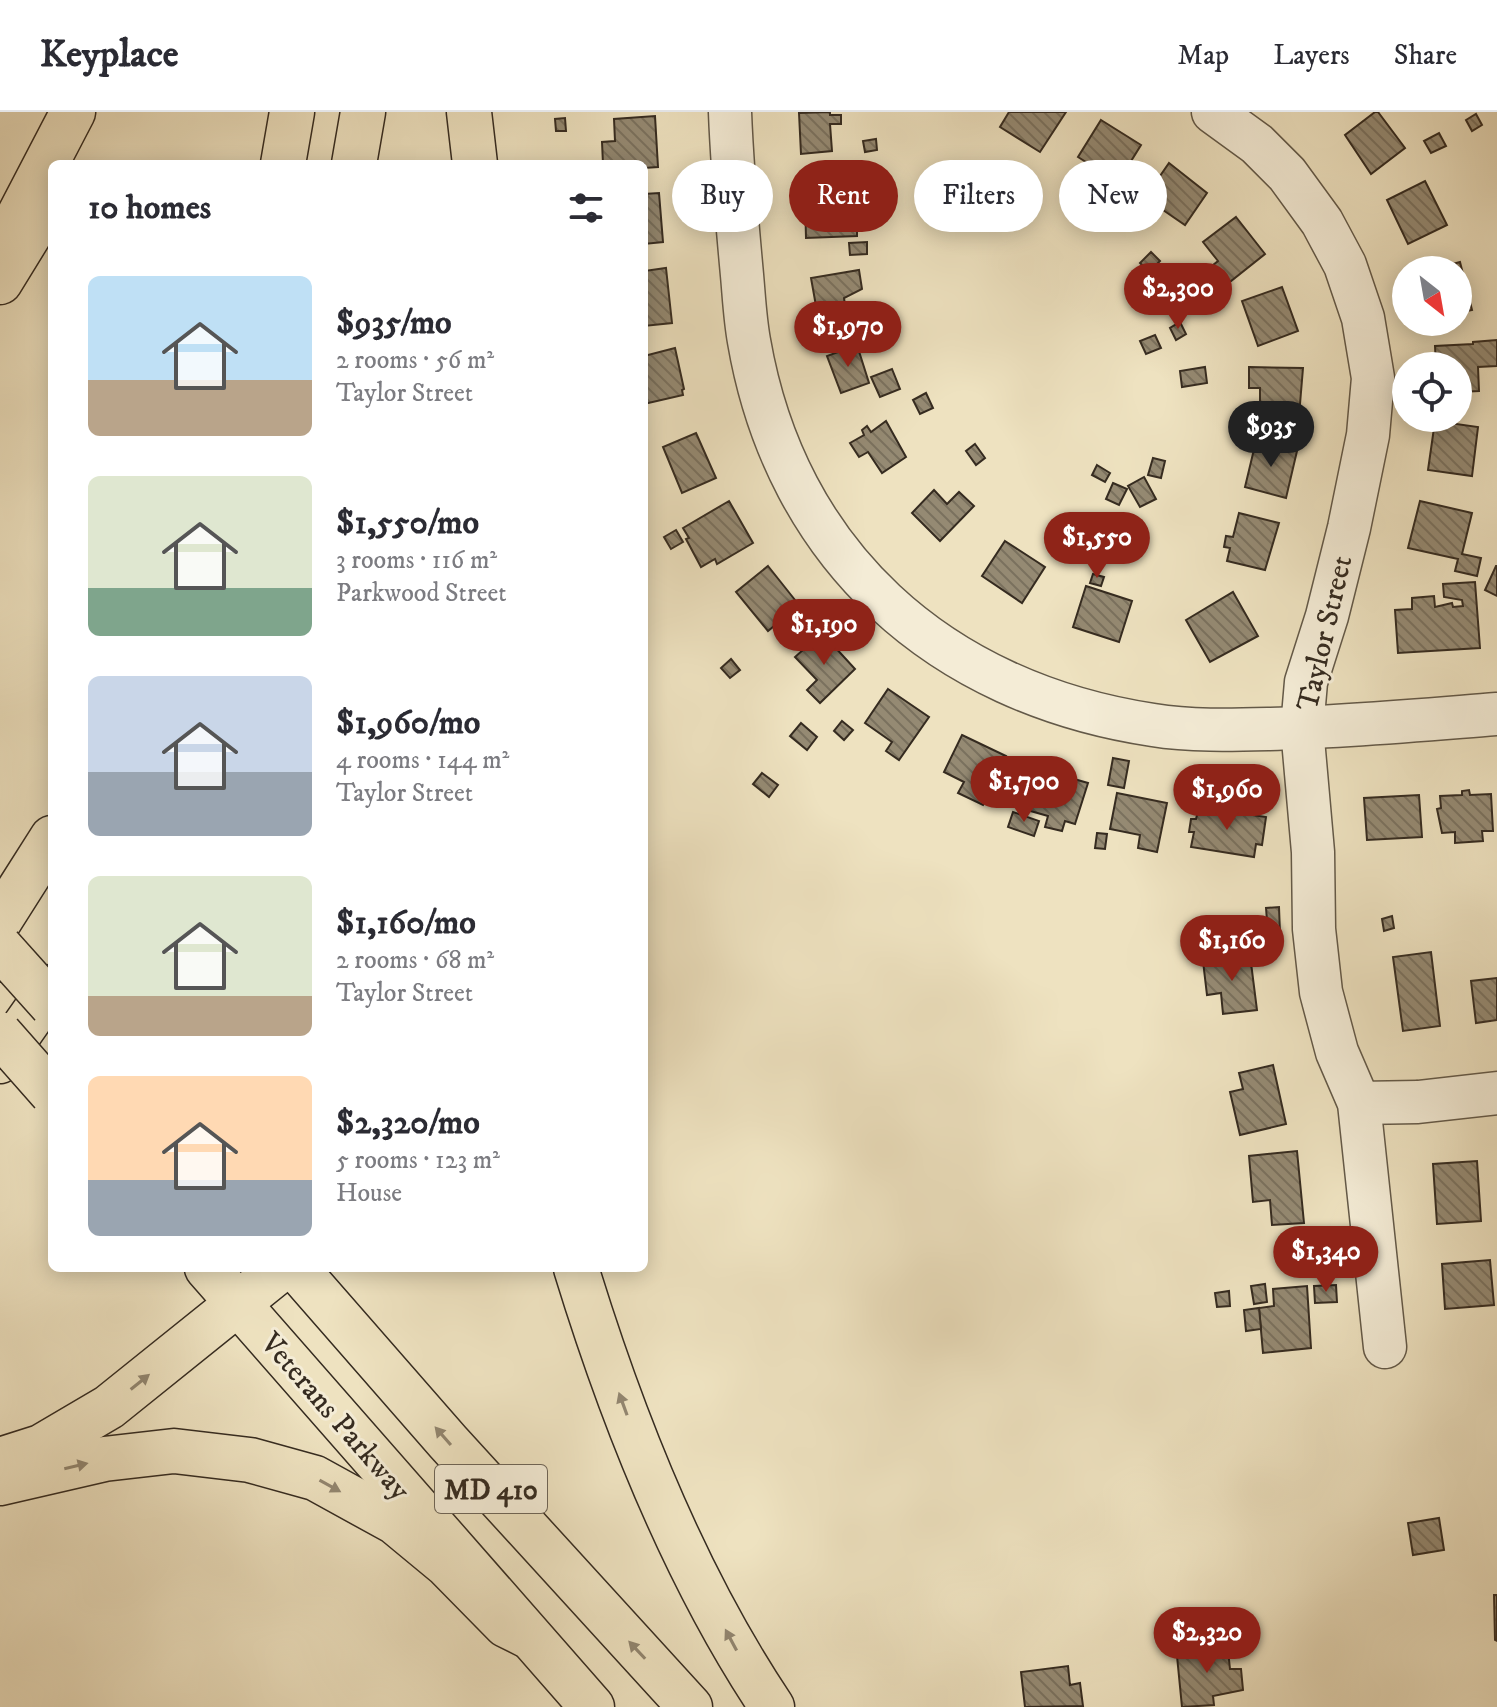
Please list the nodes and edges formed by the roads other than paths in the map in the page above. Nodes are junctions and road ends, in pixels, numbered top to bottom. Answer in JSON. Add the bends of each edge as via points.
{"nodes":[{"id":1,"x":73,"y":112,"type":"edge"},
{"id":2,"x":89,"y":112,"type":"edge"},
{"id":3,"x":292,"y":112,"type":"edge"},
{"id":4,"x":363,"y":112,"type":"edge"},
{"id":5,"x":469,"y":112,"type":"edge"},
{"id":6,"x":730,"y":112,"type":"edge"},
{"id":7,"x":1213,"y":112,"type":"edge"},
{"id":8,"x":48,"y":160,"type":"edge"},
{"id":9,"x":48,"y":160,"type":"edge"},
{"id":10,"x":67,"y":160,"type":"edge"},
{"id":11,"x":284,"y":160,"type":"edge"},
{"id":12,"x":355,"y":160,"type":"edge"},
{"id":13,"x":475,"y":160,"type":"edge"},
{"id":14,"x":48,"y":198,"type":"edge"},
{"id":15,"x":0,"y":246,"type":"edge"},
{"id":16,"x":0,"y":282,"type":"edge"},
{"id":17,"x":1497,"y":714,"type":"edge"},
{"id":18,"x":1302,"y":728,"type":"junction"},
{"id":19,"x":48,"y":844,"type":"edge"},
{"id":20,"x":0,"y":920,"type":"edge"},
{"id":21,"x":0,"y":947,"type":"edge"},
{"id":22,"x":48,"y":993,"type":"edge"},
{"id":23,"x":48,"y":1001,"type":"edge"},
{"id":24,"x":0,"y":1034,"type":"edge"},
{"id":25,"x":0,"y":1061,"type":"edge"},
{"id":26,"x":48,"y":1088,"type":"edge"},
{"id":27,"x":1497,"y":1093,"type":"edge"},
{"id":28,"x":1359,"y":1103,"type":"junction"},
{"id":29,"x":210,"y":1272,"type":"edge"},
{"id":30,"x":277,"y":1272,"type":"edge"},
{"id":31,"x":299,"y":1272,"type":"edge"},
{"id":32,"x":577,"y":1272,"type":"edge"},
{"id":33,"x":237,"y":1303,"type":"junction"},
{"id":34,"x":1385,"y":1347,"type":"dead end"},
{"id":35,"x":0,"y":1460,"type":"edge"},
{"id":36,"x":0,"y":1483,"type":"edge"},
{"id":37,"x":526,"y":1635,"type":"junction"},
{"id":38,"x":592,"y":1707,"type":"edge"},
{"id":39,"x":690,"y":1707,"type":"edge"},
{"id":40,"x":772,"y":1707,"type":"edge"}],
"edges":[{"from":1,"to":8,"type":"main road"},
{"from":2,"to":10,"type":"main road"},
{"from":3,"to":11,"type":"main road"},
{"from":4,"to":12,"type":"main road"},
{"from":5,"to":13,"type":"main road"},
{"from":6,"to":18,"type":"street","via":[[749,342],[770,423],[797,487],[829,541],[867,586],[956,657],[1053,700],[1155,726]]},
{"from":7,"to":18,"type":"street","name":"Taylor Street","via":[[1287,174],[1322,222],[1345,265],[1363,318],[1373,378],[1362,466],[1306,682]]},
{"from":9,"to":15,"type":"main road"},
{"from":14,"to":16,"type":"main road"},
{"from":17,"to":18,"type":"street"},
{"from":18,"to":28,"type":"street","name":"Taylor Street","via":[[1321,992],[1337,1052]]},
{"from":19,"to":20,"type":"main road"},
{"from":21,"to":23,"type":"main road","bridge":true},
{"from":22,"to":25,"type":"main road"},
{"from":24,"to":26,"type":"main road","bridge":true},
{"from":27,"to":28,"type":"street"},
{"from":28,"to":34,"type":"street","name":"Taylor Street"},
{"from":29,"to":33,"type":"main road","name":"Veterans Parkway","number":"MD 410"},
{"from":30,"to":33,"type":"main road"},
{"from":39,"to":31,"type":"main road","number":"MD 410","one_way":true},
{"from":40,"to":32,"type":"main road","one_way":true,"via":[[697,1576],[659,1492]]},
{"from":35,"to":33,"type":"main road","one_way":true,"via":[[41,1447],[109,1407]]},
{"from":33,"to":37,"type":"main road","name":"Veterans Parkway","number":"MD 410"},
{"from":36,"to":37,"type":"main road","one_way":true,"via":[[104,1459],[174,1451],[250,1460],[315,1478],[395,1522],[506,1625]]},
{"from":37,"to":38,"type":"main road","name":"Veterans Parkway","number":"MD 410"}]}
